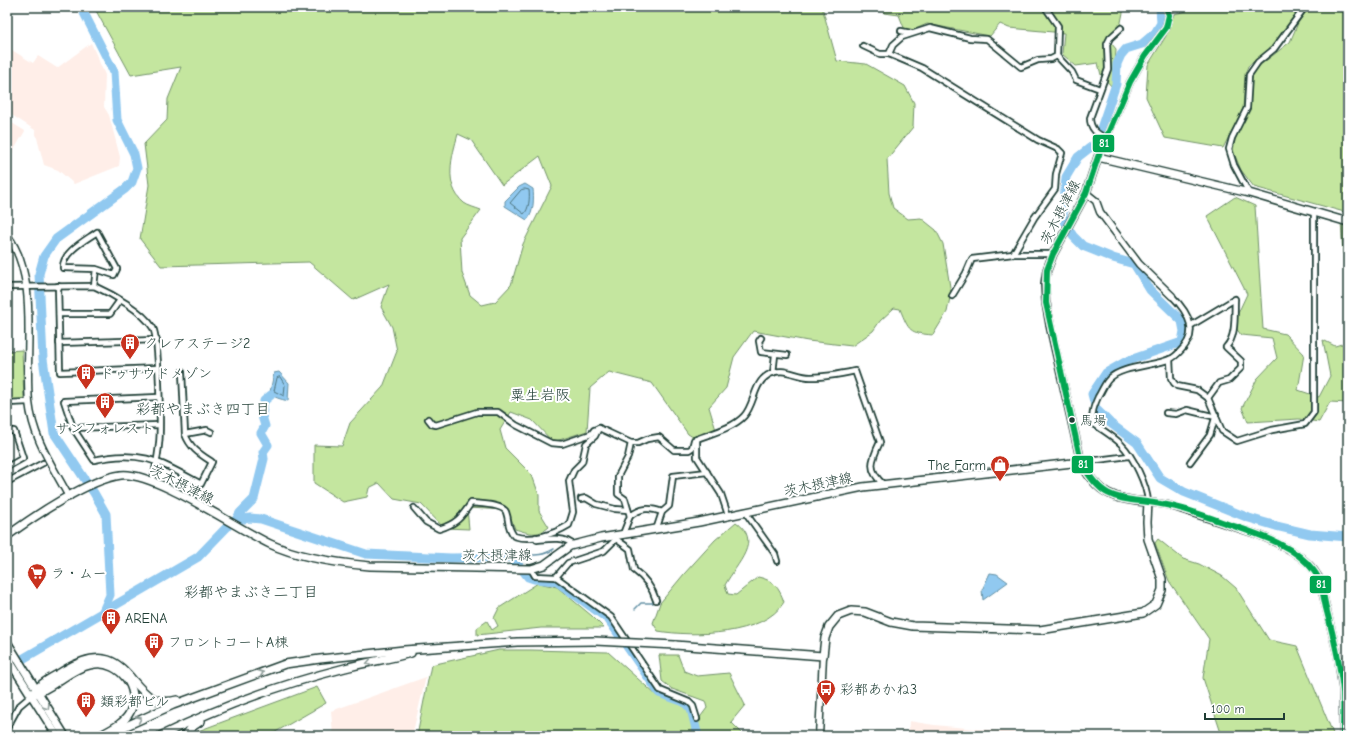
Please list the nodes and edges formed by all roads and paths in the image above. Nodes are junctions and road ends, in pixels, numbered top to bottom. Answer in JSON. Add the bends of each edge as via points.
{"nodes":[{"id":1,"x":1045,"y":7,"type":"edge"},
{"id":2,"x":1166,"y":7,"type":"edge"},
{"id":3,"x":1305,"y":7,"type":"edge"},
{"id":4,"x":1121,"y":28,"type":"dead end"},
{"id":5,"x":901,"y":32,"type":"dead end"},
{"id":6,"x":914,"y":33,"type":"junction"},
{"id":7,"x":863,"y":46,"type":"dead end"},
{"id":8,"x":888,"y":54,"type":"junction"},
{"id":9,"x":1057,"y":56,"type":"junction"},
{"id":10,"x":1100,"y":89,"type":"junction"},
{"id":11,"x":1106,"y":138,"type":"junction"},
{"id":12,"x":1098,"y":157,"type":"junction"},
{"id":13,"x":1086,"y":193,"type":"junction"},
{"id":14,"x":1249,"y":193,"type":"junction"},
{"id":15,"x":1314,"y":213,"type":"junction"},
{"id":16,"x":1348,"y":222,"type":"edge"},
{"id":17,"x":7,"y":235,"type":"edge"},
{"id":18,"x":1013,"y":254,"type":"junction"},
{"id":19,"x":1053,"y":254,"type":"junction"},
{"id":20,"x":96,"y":269,"type":"junction"},
{"id":21,"x":58,"y":286,"type":"junction"},
{"id":22,"x":94,"y":286,"type":"junction"},
{"id":23,"x":7,"y":287,"type":"edge"},
{"id":24,"x":27,"y":287,"type":"junction"},
{"id":25,"x":952,"y":296,"type":"dead end"},
{"id":26,"x":1172,"y":296,"type":"joint"},
{"id":27,"x":120,"y":300,"type":"junction"},
{"id":28,"x":59,"y":314,"type":"junction"},
{"id":29,"x":7,"y":320,"type":"edge"},
{"id":30,"x":1190,"y":326,"type":"junction"},
{"id":31,"x":761,"y":338,"type":"dead end"},
{"id":32,"x":157,"y":340,"type":"junction"},
{"id":33,"x":59,"y":343,"type":"junction"},
{"id":34,"x":7,"y":349,"type":"edge"},
{"id":35,"x":775,"y":355,"type":"junction"},
{"id":36,"x":787,"y":355,"type":"dead end"},
{"id":37,"x":1170,"y":359,"type":"junction"},
{"id":38,"x":158,"y":368,"type":"junction"},
{"id":39,"x":182,"y":372,"type":"dead end"},
{"id":40,"x":772,"y":373,"type":"junction"},
{"id":41,"x":159,"y":397,"type":"junction"},
{"id":42,"x":1208,"y":398,"type":"junction"},
{"id":43,"x":29,"y":402,"type":"junction"},
{"id":44,"x":7,"y":403,"type":"edge"},
{"id":45,"x":1166,"y":413,"type":"dead end"},
{"id":46,"x":1216,"y":416,"type":"junction"},
{"id":47,"x":428,"y":419,"type":"dead end"},
{"id":48,"x":159,"y":425,"type":"junction"},
{"id":49,"x":73,"y":428,"type":"junction"},
{"id":50,"x":599,"y":428,"type":"junction"},
{"id":51,"x":7,"y":431,"type":"edge"},
{"id":52,"x":211,"y":432,"type":"dead end"},
{"id":53,"x":185,"y":434,"type":"junction"},
{"id":54,"x":697,"y":439,"type":"junction"},
{"id":55,"x":631,"y":443,"type":"junction"},
{"id":56,"x":1129,"y":456,"type":"junction"},
{"id":57,"x":156,"y":461,"type":"junction"},
{"id":58,"x":1081,"y":462,"type":"junction"},
{"id":59,"x":1190,"y":462,"type":"dead end"},
{"id":60,"x":43,"y":463,"type":"dead end"},
{"id":61,"x":7,"y":467,"type":"edge"},
{"id":62,"x":707,"y":472,"type":"junction"},
{"id":63,"x":153,"y":481,"type":"junction"},
{"id":64,"x":7,"y":482,"type":"edge"},
{"id":65,"x":884,"y":485,"type":"junction"},
{"id":66,"x":69,"y":497,"type":"junction"},
{"id":67,"x":580,"y":499,"type":"dead end"},
{"id":68,"x":1148,"y":502,"type":"junction"},
{"id":69,"x":414,"y":508,"type":"dead end"},
{"id":70,"x":628,"y":510,"type":"junction"},
{"id":71,"x":662,"y":512,"type":"junction"},
{"id":72,"x":748,"y":512,"type":"junction"},
{"id":73,"x":728,"y":515,"type":"junction"},
{"id":74,"x":630,"y":516,"type":"junction"},
{"id":75,"x":656,"y":530,"type":"junction"},
{"id":76,"x":7,"y":536,"type":"edge"},
{"id":77,"x":536,"y":537,"type":"junction"},
{"id":78,"x":617,"y":538,"type":"junction"},
{"id":79,"x":572,"y":545,"type":"junction"},
{"id":80,"x":777,"y":561,"type":"dead end"},
{"id":81,"x":525,"y":570,"type":"junction"},
{"id":82,"x":556,"y":577,"type":"junction"},
{"id":83,"x":656,"y":600,"type":"dead end"},
{"id":84,"x":7,"y":643,"type":"edge"},
{"id":85,"x":420,"y":650,"type":"junction"},
{"id":86,"x":823,"y":656,"type":"junction"},
{"id":87,"x":7,"y":657,"type":"edge"},
{"id":88,"x":26,"y":679,"type":"junction"},
{"id":89,"x":286,"y":685,"type":"junction"},
{"id":90,"x":34,"y":694,"type":"junction"},
{"id":91,"x":204,"y":694,"type":"junction"},
{"id":92,"x":698,"y":720,"type":"dead end"},
{"id":93,"x":7,"y":728,"type":"edge"},
{"id":94,"x":56,"y":736,"type":"edge"},
{"id":95,"x":65,"y":736,"type":"edge"},
{"id":96,"x":99,"y":736,"type":"edge"},
{"id":97,"x":104,"y":736,"type":"edge"},
{"id":98,"x":160,"y":736,"type":"edge"},
{"id":99,"x":185,"y":736,"type":"edge"},
{"id":100,"x":819,"y":736,"type":"edge"},
{"id":101,"x":1343,"y":736,"type":"edge"}],
"edges":[{"from":1,"to":9,"type":"street","via":[[1058,26]]},
{"from":2,"to":11,"type":"main road","via":[[1166,28],[1130,82]]},
{"from":3,"to":14,"type":"street","via":[[1274,49],[1258,62],[1249,75],[1247,108],[1229,149],[1236,170]]},
{"from":4,"to":10,"type":"street","via":[[1107,44],[1108,69]]},
{"from":5,"to":6,"type":"street"},
{"from":6,"to":8,"type":"street","via":[[902,37],[892,45]]},
{"from":6,"to":9,"type":"street","via":[[930,28],[970,38],[987,39],[1021,67],[1038,60],[1051,60]]},
{"from":7,"to":8,"type":"street","via":[[880,54]]},
{"from":8,"to":18,"type":"street","via":[[922,68],[1062,153],[1056,174],[1056,189],[1034,218]]},
{"from":9,"to":10,"type":"street","via":[[1076,80]]},
{"from":10,"to":11,"type":"street","via":[[1090,124],[1095,132]]},
{"from":11,"to":12,"type":"main road"},
{"from":12,"to":13,"type":"main road","name":"茨木摂津線"},
{"from":12,"to":14,"type":"main road"},
{"from":13,"to":19,"type":"main road","name":"茨木摂津線"},
{"from":13,"to":26,"type":"main road","via":[[1096,201],[1100,212],[1139,264]]},
{"from":14,"to":15,"type":"main road"},
{"from":15,"to":16,"type":"main road"},
{"from":15,"to":46,"type":"street","via":[[1312,418],[1306,424],[1272,430],[1238,441],[1222,431]]},
{"from":17,"to":24,"type":"main road","via":[[21,261]]},
{"from":18,"to":19,"type":"street"},
{"from":18,"to":25,"type":"street","via":[[972,259]]},
{"from":19,"to":58,"type":"main road","name":"茨木摂津線","via":[[1046,270],[1046,303]]},
{"from":20,"to":20,"type":"street","via":[[63,268],[62,262],[69,253],[97,232],[117,269],[114,275]]},
{"from":20,"to":22,"type":"street"},
{"from":21,"to":22,"type":"street"},
{"from":21,"to":24,"type":"street"},
{"from":21,"to":28,"type":"street"},
{"from":22,"to":27,"type":"street"},
{"from":23,"to":24,"type":"street"},
{"from":24,"to":43,"type":"main road"},
{"from":26,"to":30,"type":"street","via":[[1189,317]]},
{"from":27,"to":28,"type":"street","via":[[110,314]]},
{"from":27,"to":32,"type":"street","via":[[148,319],[155,330]]},
{"from":28,"to":33,"type":"street"},
{"from":29,"to":34,"type":"street"},
{"from":30,"to":37,"type":"street","via":[[1189,341]]},
{"from":30,"to":42,"type":"street","via":[[1235,299],[1233,332],[1231,342],[1226,347],[1241,361],[1241,368],[1229,380],[1220,383]]},
{"from":31,"to":35,"type":"street","via":[[761,352]]},
{"from":32,"to":33,"type":"street"},
{"from":32,"to":38,"type":"street"},
{"from":33,"to":38,"type":"street","via":[[60,372]]},
{"from":35,"to":36,"type":"street"},
{"from":35,"to":40,"type":"street"},
{"from":37,"to":42,"type":"street","via":[[1171,378],[1174,383],[1197,390]]},
{"from":37,"to":56,"type":"street","via":[[1126,370],[1110,377],[1093,407],[1093,423],[1120,443]]},
{"from":38,"to":41,"type":"street"},
{"from":39,"to":53,"type":"street"},
{"from":40,"to":54,"type":"street","via":[[758,384],[752,404],[744,417]]},
{"from":40,"to":65,"type":"street","via":[[781,370],[811,378],[855,371],[880,442],[873,456],[872,469],[875,477]]},
{"from":41,"to":48,"type":"street"},
{"from":41,"to":49,"type":"street","via":[[64,401]]},
{"from":42,"to":46,"type":"street"},
{"from":43,"to":44,"type":"street"},
{"from":43,"to":66,"type":"main road","via":[[41,448]]},
{"from":45,"to":46,"type":"street","via":[[1176,414],[1187,410]]},
{"from":46,"to":59,"type":"street","via":[[1210,435]]},
{"from":47,"to":50,"type":"street","via":[[436,425],[477,412],[498,412],[551,443],[562,444],[591,434]]},
{"from":48,"to":49,"type":"street"},
{"from":48,"to":57,"type":"street","via":[[160,444]]},
{"from":49,"to":57,"type":"street","via":[[94,460],[114,455],[128,455]]},
{"from":50,"to":55,"type":"street"},
{"from":50,"to":77,"type":"street","via":[[586,444],[582,462],[569,480],[573,512],[569,525],[551,534]]},
{"from":51,"to":61,"type":"street","via":[[14,431],[23,458]]},
{"from":52,"to":53,"type":"street","via":[[207,430]]},
{"from":53,"to":57,"type":"street","via":[[194,449],[212,462],[201,484]]},
{"from":54,"to":55,"type":"street","via":[[689,450],[674,450],[659,437]]},
{"from":54,"to":62,"type":"street","via":[[696,457]]},
{"from":55,"to":70,"type":"street","via":[[628,457],[618,476],[618,494],[625,498]]},
{"from":56,"to":58,"type":"street"},
{"from":56,"to":68,"type":"street","via":[[1147,489]]},
{"from":57,"to":63,"type":"street"},
{"from":58,"to":65,"type":"main road","name":"茨木摂津線"},
{"from":58,"to":68,"type":"main road","name":"茨木摂津線","via":[[1092,480],[1109,494],[1125,501]]},
{"from":60,"to":64,"type":"street"},
{"from":62,"to":71,"type":"street","via":[[673,476],[669,506]]},
{"from":62,"to":73,"type":"street","via":[[721,494]]},
{"from":63,"to":66,"type":"main road","name":"茨木摂津線","via":[[130,475],[112,477]]},
{"from":63,"to":81,"type":"main road","name":"茨木摂津線","via":[[270,544],[301,554],[370,566]]},
{"from":65,"to":72,"type":"main road","name":"茨木摂津線","via":[[863,487]]},
{"from":66,"to":76,"type":"main road","name":"茨木摂津線"},
{"from":67,"to":70,"type":"street","via":[[586,498],[596,504]]},
{"from":68,"to":86,"type":"main road","via":[[1148,539],[1162,579],[1162,590],[1156,604],[1144,613],[1040,630],[913,626],[851,610],[838,616],[829,627]]},
{"from":68,"to":101,"type":"main road","via":[[1168,505],[1259,535],[1313,567],[1319,578],[1338,657],[1343,692]]},
{"from":69,"to":77,"type":"street","via":[[426,522],[439,529],[452,526],[470,504],[502,508],[506,512],[508,527],[514,536]]},
{"from":70,"to":74,"type":"street"},
{"from":71,"to":74,"type":"street","via":[[647,508]]},
{"from":71,"to":75,"type":"street"},
{"from":72,"to":73,"type":"main road","name":"茨木摂津線"},
{"from":72,"to":80,"type":"street","via":[[748,516],[775,554]]},
{"from":73,"to":75,"type":"main road","name":"茨木摂津線"},
{"from":74,"to":78,"type":"street"},
{"from":75,"to":78,"type":"main road","name":"茨木摂津線"},
{"from":77,"to":79,"type":"street","via":[[537,540],[555,538],[570,542]]},
{"from":78,"to":79,"type":"main road","name":"茨木摂津線"},
{"from":78,"to":82,"type":"street","via":[[603,552],[568,563]]},
{"from":78,"to":83,"type":"street","via":[[630,549],[634,570],[650,586]]},
{"from":79,"to":81,"type":"main road","name":"茨木摂津線","via":[[544,565]]},
{"from":81,"to":82,"type":"street","via":[[535,576]]},
{"from":82,"to":92,"type":"street","via":[[610,617],[660,690],[692,704]]},
{"from":84,"to":88,"type":"main road"},
{"from":85,"to":86,"type":"main road","bridge":true,"via":[[517,642],[595,641]]},
{"from":85,"to":89,"type":"main road","one_way":true,"via":[[346,667]]},
{"from":91,"to":85,"type":"main road","one_way":true,"via":[[285,664],[320,658]]},
{"from":86,"to":100,"type":"main road"},
{"from":87,"to":88,"type":"main road"},
{"from":88,"to":90,"type":"main road"},
{"from":89,"to":98,"type":"main road"},
{"from":89,"to":99,"type":"main road","via":[[199,722]]},
{"from":90,"to":91,"type":"main road","via":[[78,662],[97,658],[120,665],[143,692],[155,700],[169,702]]},
{"from":90,"to":93,"type":"street","via":[[19,706]]},
{"from":90,"to":94,"type":"main road"},
{"from":90,"to":95,"type":"main road","one_way":true},
{"from":90,"to":96,"type":"main road","via":[[81,667],[102,664],[117,670],[130,686],[132,706],[123,721]]},
{"from":97,"to":91,"type":"main road","one_way":true}]}
